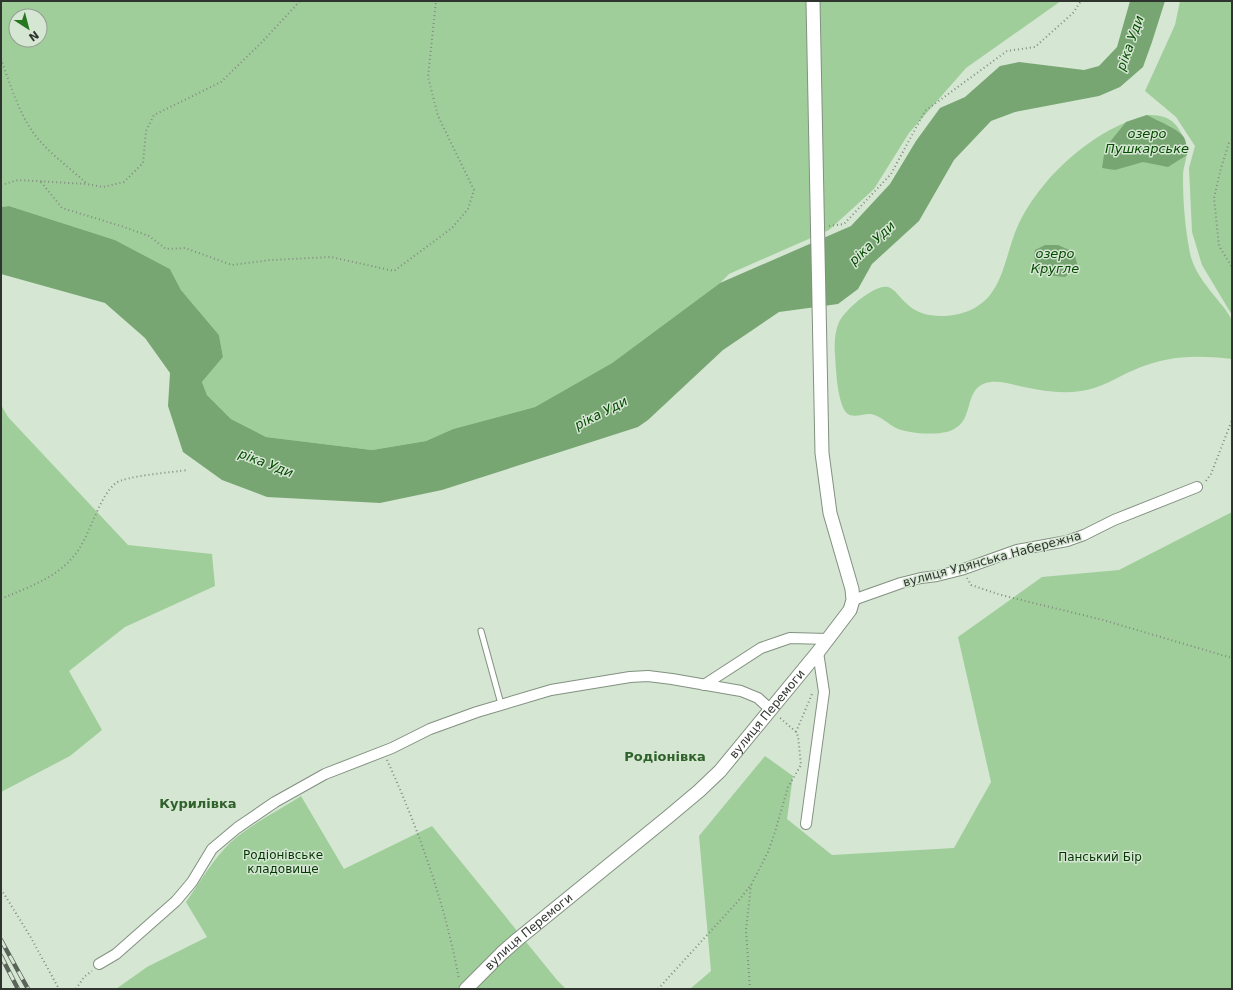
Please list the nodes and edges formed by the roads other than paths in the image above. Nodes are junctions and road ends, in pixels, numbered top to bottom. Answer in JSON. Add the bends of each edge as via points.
{"nodes":[{"id":1,"x":813,"y":1,"type":"edge"},
{"id":2,"x":1196,"y":487,"type":"road end"},
{"id":3,"x":853,"y":600,"type":"junction"},
{"id":4,"x":481,"y":631,"type":"dead end"},
{"id":5,"x":828,"y":639,"type":"junction"},
{"id":6,"x":818,"y":652,"type":"junction"},
{"id":7,"x":704,"y":685,"type":"junction"},
{"id":8,"x":501,"y":704,"type":"junction"},
{"id":9,"x":771,"y":710,"type":"junction"},
{"id":10,"x":806,"y":824,"type":"dead end"},
{"id":11,"x":100,"y":964,"type":"road end"},
{"id":12,"x":463,"y":986,"type":"edge"}],
"edges":[{"from":1,"to":3,"type":"street","via":[[822,452],[830,513]]},
{"from":2,"to":3,"type":"street","name":"вулиця Удянська Набережна","via":[[1067,541],[1017,550],[961,570],[901,583]]},
{"from":3,"to":5,"type":"street","name":"вулиця Перемоги","via":[[850,610]]},
{"from":4,"to":8,"type":"lane"},
{"from":5,"to":6,"type":"street","name":"вулиця Перемоги"},
{"from":5,"to":7,"type":"street","via":[[790,638],[761,648]]},
{"from":6,"to":9,"type":"street","name":"вулиця Перемоги"},
{"from":6,"to":10,"type":"street","via":[[824,692]]},
{"from":7,"to":8,"type":"street","via":[[648,676],[630,677],[551,690]]},
{"from":7,"to":9,"type":"street","via":[[741,691],[758,698]]},
{"from":8,"to":11,"type":"street","via":[[430,729],[409,741],[325,774],[275,802],[212,850],[192,882],[176,901],[116,954]]},
{"from":9,"to":12,"type":"street","name":"вулиця Перемоги","via":[[710,781]]}]}
